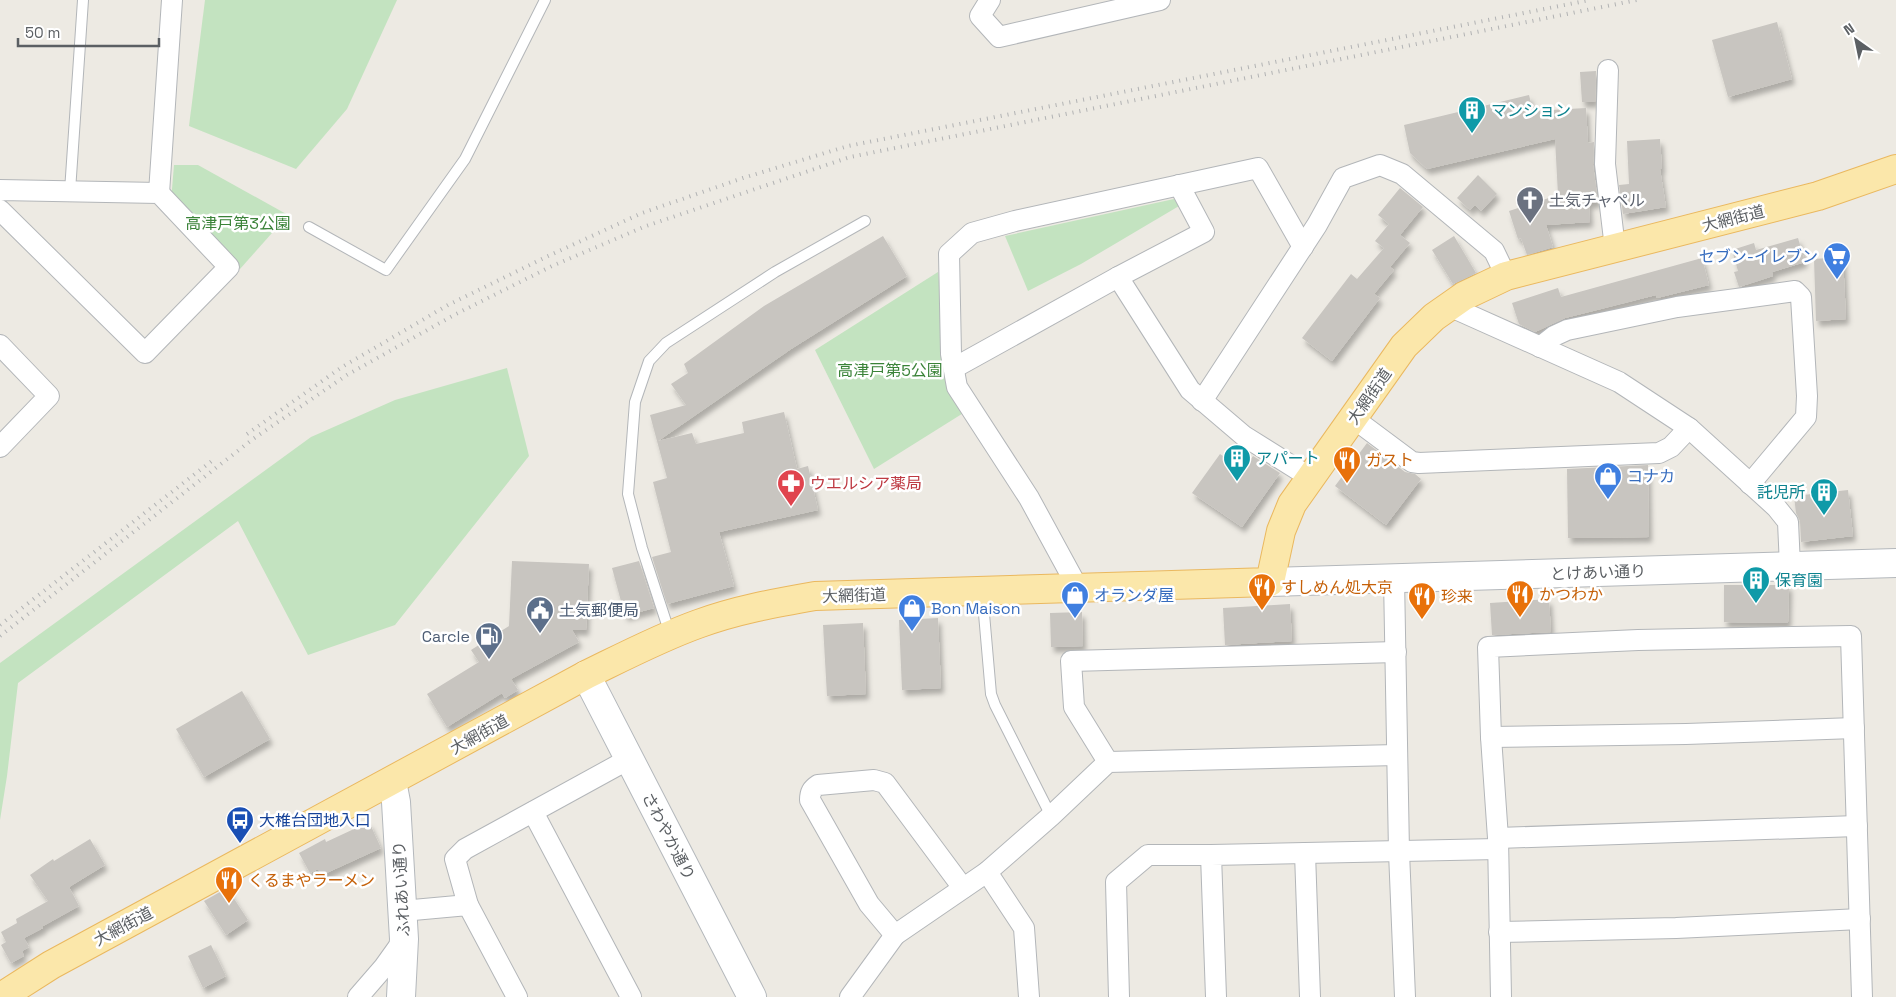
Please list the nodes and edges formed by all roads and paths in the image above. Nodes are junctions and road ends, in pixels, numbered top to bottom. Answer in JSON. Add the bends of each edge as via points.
{"nodes":[{"id":1,"x":83,"y":0,"type":"edge"},
{"id":2,"x":172,"y":0,"type":"edge"},
{"id":3,"x":545,"y":0,"type":"edge"},
{"id":4,"x":990,"y":0,"type":"edge"},
{"id":5,"x":1094,"y":0,"type":"edge"},
{"id":6,"x":1160,"y":0,"type":"edge"},
{"id":7,"x":1084,"y":17,"type":"junction"},
{"id":8,"x":1608,"y":70,"type":"dead end"},
{"id":9,"x":1896,"y":169,"type":"edge"},
{"id":10,"x":1179,"y":185,"type":"junction"},
{"id":11,"x":0,"y":190,"type":"edge"},
{"id":12,"x":70,"y":191,"type":"junction"},
{"id":13,"x":159,"y":193,"type":"junction"},
{"id":14,"x":0,"y":210,"type":"edge"},
{"id":15,"x":865,"y":221,"type":"dead end"},
{"id":16,"x":309,"y":227,"type":"dead end"},
{"id":17,"x":1303,"y":247,"type":"junction"},
{"id":18,"x":1616,"y":248,"type":"junction"},
{"id":19,"x":1506,"y":276,"type":"junction"},
{"id":20,"x":1118,"y":277,"type":"junction"},
{"id":21,"x":1449,"y":306,"type":"junction"},
{"id":22,"x":0,"y":345,"type":"edge"},
{"id":23,"x":1540,"y":347,"type":"junction"},
{"id":24,"x":954,"y":368,"type":"junction"},
{"id":25,"x":1202,"y":401,"type":"junction"},
{"id":26,"x":1353,"y":418,"type":"junction"},
{"id":27,"x":1690,"y":428,"type":"junction"},
{"id":28,"x":0,"y":447,"type":"edge"},
{"id":29,"x":1311,"y":478,"type":"junction"},
{"id":30,"x":1750,"y":484,"type":"junction"},
{"id":31,"x":1896,"y":563,"type":"edge"},
{"id":32,"x":1790,"y":566,"type":"junction"},
{"id":33,"x":1394,"y":578,"type":"junction"},
{"id":34,"x":1270,"y":582,"type":"junction"},
{"id":35,"x":1078,"y":588,"type":"junction"},
{"id":36,"x":982,"y":590,"type":"junction"},
{"id":37,"x":670,"y":635,"type":"junction"},
{"id":38,"x":1396,"y":652,"type":"junction"},
{"id":39,"x":586,"y":675,"type":"junction"},
{"id":40,"x":1854,"y":728,"type":"junction"},
{"id":41,"x":1491,"y":737,"type":"junction"},
{"id":42,"x":1397,"y":755,"type":"junction"},
{"id":43,"x":629,"y":759,"type":"junction"},
{"id":44,"x":1108,"y":762,"type":"junction"},
{"id":45,"x":392,"y":781,"type":"junction"},
{"id":46,"x":533,"y":812,"type":"junction"},
{"id":47,"x":1051,"y":816,"type":"junction"},
{"id":48,"x":1857,"y":826,"type":"junction"},
{"id":49,"x":1498,"y":843,"type":"junction"},
{"id":50,"x":1399,"y":852,"type":"junction"},
{"id":51,"x":1305,"y":853,"type":"junction"},
{"id":52,"x":1211,"y":856,"type":"junction"},
{"id":53,"x":987,"y":872,"type":"junction"},
{"id":54,"x":963,"y":888,"type":"junction"},
{"id":55,"x":468,"y":905,"type":"junction"},
{"id":56,"x":402,"y":911,"type":"junction"},
{"id":57,"x":1860,"y":919,"type":"junction"},
{"id":58,"x":1499,"y":932,"type":"junction"},
{"id":59,"x":895,"y":935,"type":"junction"},
{"id":60,"x":404,"y":939,"type":"junction"},
{"id":61,"x":1,"y":997,"type":"edge"},
{"id":62,"x":358,"y":997,"type":"edge"},
{"id":63,"x":401,"y":997,"type":"edge"},
{"id":64,"x":517,"y":997,"type":"edge"},
{"id":65,"x":631,"y":997,"type":"edge"},
{"id":66,"x":752,"y":997,"type":"edge"},
{"id":67,"x":850,"y":997,"type":"edge"},
{"id":68,"x":1029,"y":997,"type":"edge"},
{"id":69,"x":1119,"y":997,"type":"edge"},
{"id":70,"x":1216,"y":997,"type":"edge"},
{"id":71,"x":1310,"y":997,"type":"edge"},
{"id":72,"x":1405,"y":997,"type":"edge"},
{"id":73,"x":1501,"y":997,"type":"edge"},
{"id":74,"x":1862,"y":997,"type":"edge"}],
"edges":[{"from":1,"to":12,"type":"lane"},
{"from":2,"to":13,"type":"street"},
{"from":3,"to":16,"type":"lane","via":[[466,159],[386,270]]},
{"from":4,"to":7,"type":"street","via":[[980,16],[999,37]]},
{"from":5,"to":7,"type":"street"},
{"from":6,"to":7,"type":"street"},
{"from":8,"to":18,"type":"street","via":[[1605,164]]},
{"from":9,"to":18,"type":"main road","name":"大網街道","via":[[1818,196]]},
{"from":10,"to":17,"type":"street","via":[[1258,168]]},
{"from":10,"to":20,"type":"street","via":[[1204,232]]},
{"from":10,"to":24,"type":"street","via":[[972,233],[949,254]]},
{"from":11,"to":12,"type":"street"},
{"from":12,"to":13,"type":"street"},
{"from":13,"to":14,"type":"street","via":[[229,267],[145,353]]},
{"from":15,"to":37,"type":"lane","via":[[775,272],[666,343],[649,361],[635,402],[628,494]]},
{"from":17,"to":19,"type":"street","via":[[1343,178],[1380,165],[1402,174],[1494,251]]},
{"from":17,"to":25,"type":"street"},
{"from":18,"to":19,"type":"main road","name":"大網街道"},
{"from":19,"to":21,"type":"main road","name":"大網街道"},
{"from":20,"to":24,"type":"street"},
{"from":20,"to":25,"type":"street","via":[[1190,390]]},
{"from":21,"to":23,"type":"street"},
{"from":21,"to":26,"type":"main road","name":"大網街道","via":[[1404,346]]},
{"from":22,"to":28,"type":"street","via":[[50,396]]},
{"from":23,"to":27,"type":"street","via":[[1619,382]]},
{"from":23,"to":30,"type":"street","via":[[1567,330],[1677,307],[1795,291],[1801,297],[1806,417]]},
{"from":24,"to":35,"type":"street","via":[[957,387],[1029,498]]},
{"from":25,"to":29,"type":"street","via":[[1244,436]]},
{"from":26,"to":27,"type":"street","via":[[1412,462],[1419,463],[1659,453],[1671,447]]},
{"from":26,"to":29,"type":"main road","name":"大網街道"},
{"from":27,"to":30,"type":"street"},
{"from":29,"to":34,"type":"main road","name":"大網街道","via":[[1292,504],[1281,531]]},
{"from":30,"to":32,"type":"street","via":[[1788,522]]},
{"from":31,"to":32,"type":"street","name":"とけあい通り"},
{"from":32,"to":33,"type":"street","name":"とけあい通り"},
{"from":33,"to":34,"type":"street","name":"とけあい通り"},
{"from":33,"to":38,"type":"street"},
{"from":34,"to":35,"type":"main road","name":"大網街道"},
{"from":35,"to":36,"type":"main road","name":"大網街道"},
{"from":36,"to":37,"type":"main road","name":"大網街道","via":[[815,596],[759,606]]},
{"from":36,"to":47,"type":"lane","via":[[995,705]]},
{"from":37,"to":39,"type":"main road","name":"大網街道"},
{"from":38,"to":42,"type":"street"},
{"from":38,"to":44,"type":"street","via":[[1071,662],[1074,708]]},
{"from":39,"to":43,"type":"street","name":"さわやか通り"},
{"from":39,"to":45,"type":"main road","name":"大網街道"},
{"from":40,"to":41,"type":"street"},
{"from":40,"to":41,"type":"street","via":[[1851,636],[1638,640],[1488,647]]},
{"from":40,"to":48,"type":"street"},
{"from":41,"to":49,"type":"street"},
{"from":42,"to":44,"type":"street"},
{"from":42,"to":50,"type":"street"},
{"from":43,"to":46,"type":"street"},
{"from":43,"to":66,"type":"street","name":"さわやか通り"},
{"from":44,"to":47,"type":"street"},
{"from":45,"to":56,"type":"street","name":"ふれあい通り"},
{"from":45,"to":61,"type":"main road","name":"大網街道","via":[[51,965]]},
{"from":46,"to":55,"type":"street","via":[[465,849],[455,859]]},
{"from":46,"to":65,"type":"street"},
{"from":47,"to":53,"type":"street"},
{"from":48,"to":49,"type":"street"},
{"from":48,"to":57,"type":"street"},
{"from":49,"to":50,"type":"street"},
{"from":49,"to":58,"type":"street"},
{"from":50,"to":51,"type":"street"},
{"from":50,"to":72,"type":"street"},
{"from":51,"to":52,"type":"street"},
{"from":51,"to":71,"type":"street"},
{"from":52,"to":69,"type":"street","via":[[1148,856],[1116,882]]},
{"from":52,"to":70,"type":"street"},
{"from":53,"to":54,"type":"street"},
{"from":53,"to":68,"type":"street","via":[[1024,928]]},
{"from":54,"to":59,"type":"street"},
{"from":54,"to":59,"type":"street","via":[[885,783],[874,780],[818,784],[810,793],[810,800],[869,904]]},
{"from":55,"to":56,"type":"street"},
{"from":55,"to":64,"type":"street"},
{"from":56,"to":60,"type":"street","name":"ふれあい通り"},
{"from":57,"to":58,"type":"street"},
{"from":57,"to":74,"type":"street"},
{"from":58,"to":73,"type":"street"},
{"from":59,"to":67,"type":"street"},
{"from":60,"to":62,"type":"street"},
{"from":60,"to":63,"type":"street","name":"ふれあい通り"}]}
